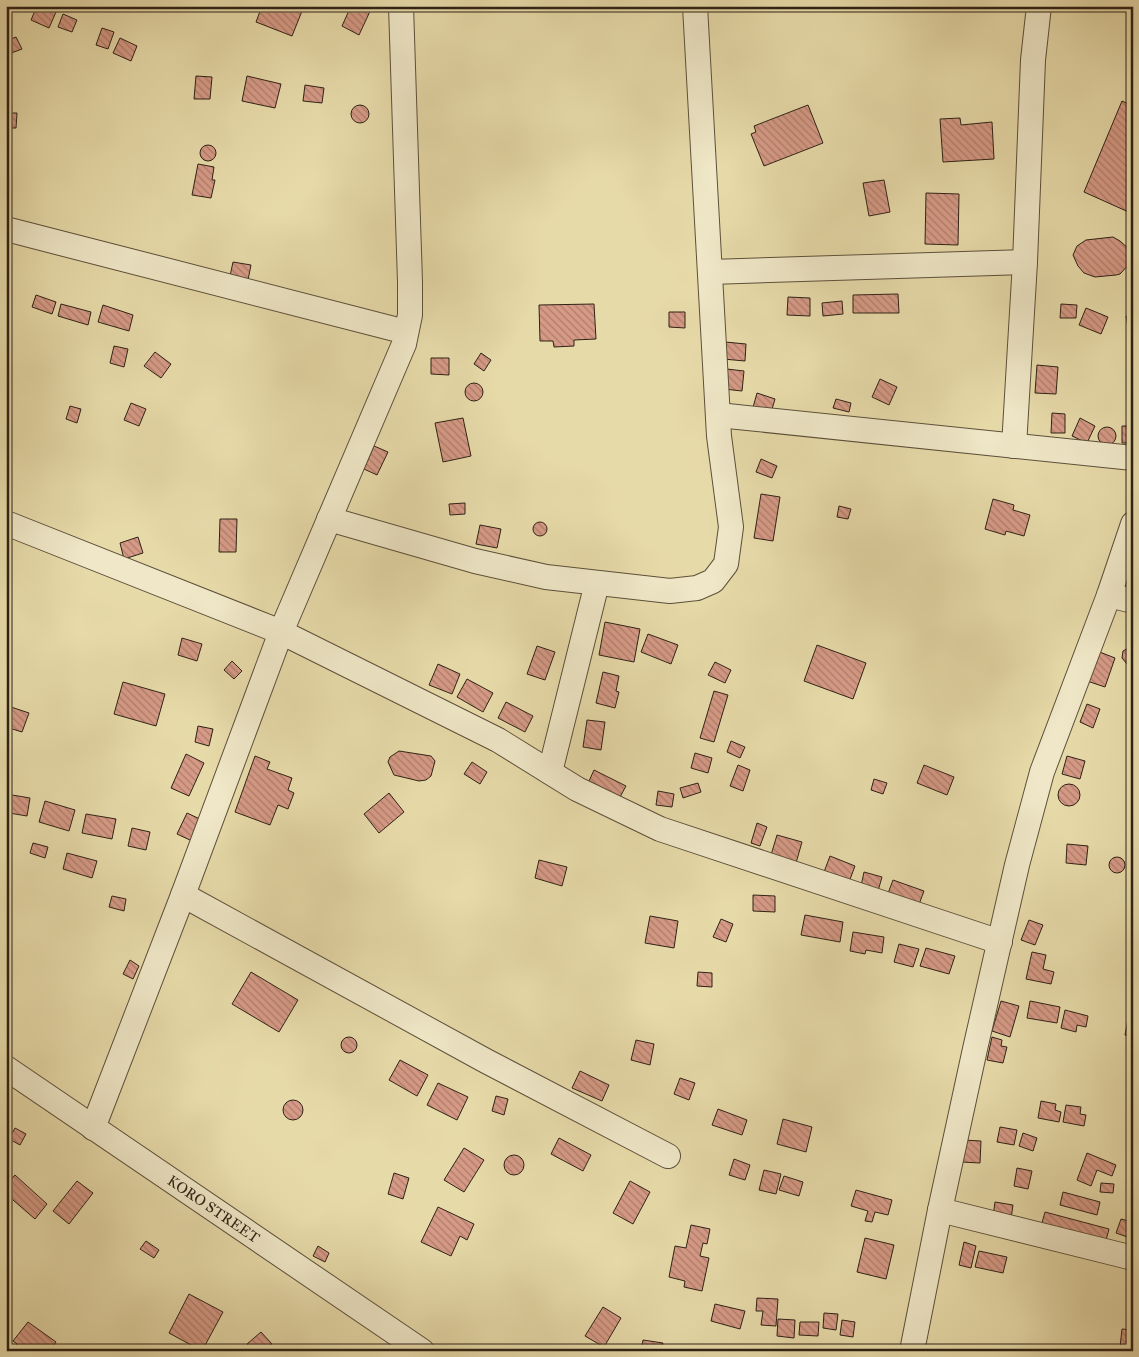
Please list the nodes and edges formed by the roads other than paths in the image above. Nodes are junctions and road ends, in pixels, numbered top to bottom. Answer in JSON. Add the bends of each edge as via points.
{"nodes":[{"id":1,"x":402,"y":6,"type":"edge"},
{"id":2,"x":694,"y":6,"type":"edge"},
{"id":3,"x":1039,"y":6,"type":"edge"},
{"id":4,"x":6,"y":229,"type":"edge"},
{"id":5,"x":1025,"y":262,"type":"junction"},
{"id":6,"x":710,"y":272,"type":"junction"},
{"id":7,"x":406,"y":332,"type":"junction"},
{"id":8,"x":718,"y":415,"type":"junction"},
{"id":9,"x":1014,"y":446,"type":"junction"},
{"id":10,"x":1133,"y":458,"type":"edge"},
{"id":11,"x":329,"y":519,"type":"junction"},
{"id":12,"x":6,"y":523,"type":"edge"},
{"id":13,"x":1133,"y":524,"type":"edge"},
{"id":14,"x":597,"y":583,"type":"junction"},
{"id":15,"x":1109,"y":595,"type":"junction"},
{"id":16,"x":1133,"y":601,"type":"edge"},
{"id":17,"x":281,"y":632,"type":"junction"},
{"id":18,"x":550,"y":772,"type":"junction"},
{"id":19,"x":183,"y":895,"type":"junction"},
{"id":20,"x":1000,"y":942,"type":"junction"},
{"id":21,"x":6,"y":1068,"type":"edge"},
{"id":22,"x":93,"y":1128,"type":"junction"},
{"id":23,"x":668,"y":1156,"type":"dead end"},
{"id":24,"x":940,"y":1210,"type":"junction"},
{"id":25,"x":1133,"y":1258,"type":"edge"},
{"id":26,"x":422,"y":1351,"type":"edge"},
{"id":27,"x":912,"y":1351,"type":"edge"}],
"edges":[{"from":1,"to":7,"type":"street","via":[[410,282],[410,315]]},
{"from":2,"to":6,"type":"street"},
{"from":3,"to":5,"type":"street","via":[[1033,60]]},
{"from":4,"to":7,"type":"street"},
{"from":5,"to":6,"type":"street"},
{"from":5,"to":9,"type":"street"},
{"from":6,"to":8,"type":"street"},
{"from":7,"to":11,"type":"street","via":[[394,370]]},
{"from":8,"to":9,"type":"street"},
{"from":8,"to":14,"type":"street","via":[[731,527],[726,564],[713,581],[697,588],[670,591]]},
{"from":9,"to":10,"type":"street"},
{"from":11,"to":14,"type":"street","via":[[475,561],[546,577]]},
{"from":11,"to":17,"type":"street"},
{"from":12,"to":17,"type":"street"},
{"from":13,"to":15,"type":"street"},
{"from":14,"to":18,"type":"street"},
{"from":15,"to":16,"type":"street"},
{"from":15,"to":20,"type":"street","via":[[1042,772]]},
{"from":17,"to":18,"type":"street","via":[[498,740]]},
{"from":17,"to":19,"type":"street"},
{"from":18,"to":20,"type":"street","via":[[608,805],[660,829]]},
{"from":19,"to":22,"type":"street"},
{"from":19,"to":23,"type":"street","via":[[486,1061]]},
{"from":20,"to":24,"type":"street"},
{"from":21,"to":22,"type":"street","name":"KORO STREET"},
{"from":22,"to":26,"type":"street","name":"KORO STREET"},
{"from":24,"to":25,"type":"street"},
{"from":24,"to":27,"type":"street"}]}
